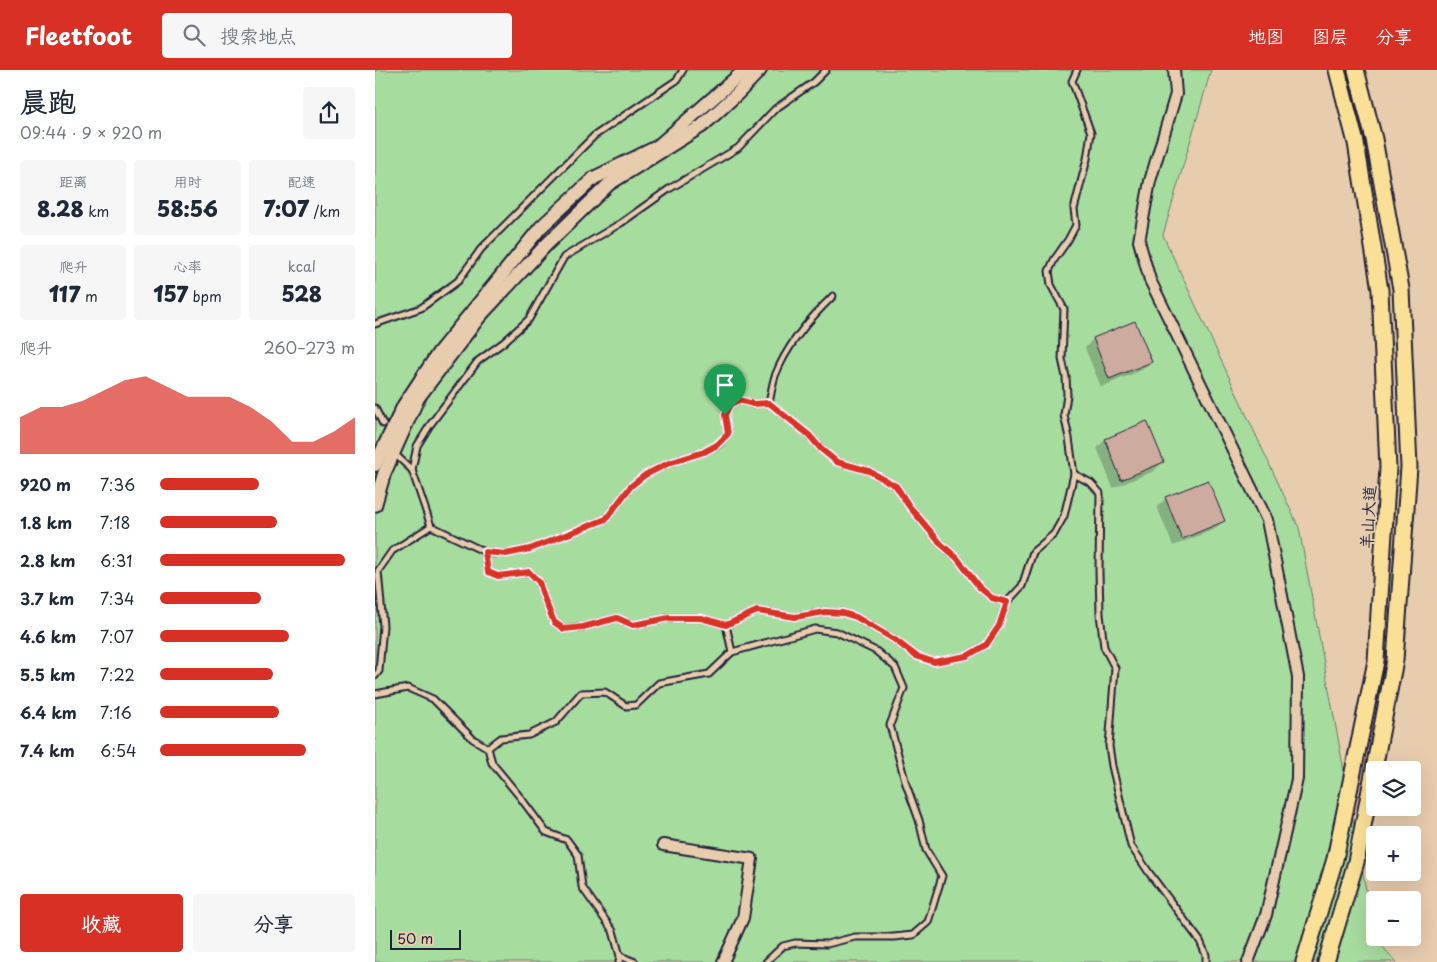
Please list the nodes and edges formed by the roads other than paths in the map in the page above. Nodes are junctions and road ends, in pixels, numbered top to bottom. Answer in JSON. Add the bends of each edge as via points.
{"nodes":[{"id":1,"x":683,"y":70,"type":"edge"},
{"id":2,"x":745,"y":70,"type":"edge"},
{"id":3,"x":760,"y":70,"type":"edge"},
{"id":4,"x":826,"y":70,"type":"edge"},
{"id":5,"x":1077,"y":70,"type":"edge"},
{"id":6,"x":1174,"y":70,"type":"edge"},
{"id":7,"x":1337,"y":70,"type":"edge"},
{"id":8,"x":1356,"y":70,"type":"edge"},
{"id":9,"x":833,"y":296,"type":"dead end"},
{"id":10,"x":375,"y":324,"type":"edge"},
{"id":11,"x":769,"y":403,"type":"junction"},
{"id":12,"x":375,"y":408,"type":"edge"},
{"id":13,"x":383,"y":424,"type":"dead end"},
{"id":14,"x":398,"y":457,"type":"dead end"},
{"id":15,"x":375,"y":464,"type":"edge"},
{"id":16,"x":411,"y":470,"type":"junction"},
{"id":17,"x":1074,"y":474,"type":"junction"},
{"id":18,"x":375,"y":505,"type":"edge"},
{"id":19,"x":431,"y":526,"type":"junction"},
{"id":20,"x":485,"y":552,"type":"junction"},
{"id":21,"x":1007,"y":602,"type":"junction"},
{"id":22,"x":726,"y":625,"type":"junction"},
{"id":23,"x":732,"y":652,"type":"junction"},
{"id":24,"x":375,"y":676,"type":"edge"},
{"id":25,"x":375,"y":694,"type":"edge"},
{"id":26,"x":488,"y":748,"type":"junction"},
{"id":27,"x":663,"y":845,"type":"dead end"},
{"id":28,"x":619,"y":959,"type":"edge"},
{"id":29,"x":635,"y":962,"type":"edge"},
{"id":30,"x":723,"y":962,"type":"edge"},
{"id":31,"x":766,"y":962,"type":"edge"},
{"id":32,"x":1207,"y":962,"type":"edge"},
{"id":33,"x":1249,"y":962,"type":"edge"},
{"id":34,"x":1304,"y":962,"type":"edge"},
{"id":35,"x":1326,"y":962,"type":"edge"}],
"edges":[{"from":1,"to":10,"type":"lane","via":[[677,80],[595,136],[481,249],[458,281],[421,308]]},
{"from":2,"to":15,"type":"street","via":[[657,147],[594,178],[541,226],[439,352],[404,405]]},
{"from":3,"to":18,"type":"street","via":[[701,126],[609,184],[480,316],[418,398],[384,474]]},
{"from":4,"to":16,"type":"lane","via":[[775,109],[738,148],[669,188],[621,223],[564,257],[529,319],[478,361],[430,425],[417,446]]},
{"from":5,"to":17,"type":"lane","via":[[1072,81],[1091,133],[1074,209],[1076,225],[1049,271],[1051,286],[1064,309],[1063,359],[1067,395],[1064,415]]},
{"from":6,"to":33,"type":"street","via":[[1177,94],[1151,181],[1139,241],[1150,280],[1267,520],[1298,677],[1297,779],[1266,915]]},
{"from":7,"to":34,"type":"main road","name":"羊山大道","via":[[1356,143],[1380,290],[1388,468],[1376,661],[1335,859]]},
{"from":8,"to":35,"type":"main road","via":[[1375,140],[1401,289],[1409,467],[1395,660],[1356,862]]},
{"from":9,"to":11,"type":"lane","via":[[812,316],[790,346],[775,377]]},
{"from":11,"to":20,"type":"lane","via":[[753,404],[739,400],[730,404],[725,415],[728,434],[717,445],[645,475],[631,486],[606,519],[530,549],[506,554]]},
{"from":11,"to":21,"type":"lane","via":[[837,462],[869,471],[896,486],[909,506],[979,587],[992,598]]},
{"from":12,"to":13,"type":"lane"},
{"from":14,"to":16,"type":"lane"},
{"from":16,"to":19,"type":"lane"},
{"from":17,"to":21,"type":"lane","via":[[1064,516],[1054,534],[1033,552],[1021,586]]},
{"from":17,"to":32,"type":"lane","via":[[1091,483],[1100,493],[1100,614],[1104,648],[1115,668],[1109,746],[1131,846],[1200,941]]},
{"from":19,"to":20,"type":"lane"},
{"from":19,"to":24,"type":"lane","via":[[392,551],[378,572],[383,626],[379,671]]},
{"from":20,"to":22,"type":"lane","via":[[488,572],[498,576],[529,572],[539,582],[554,622],[564,629],[617,618],[633,625],[669,618],[701,618]]},
{"from":21,"to":22,"type":"lane","via":[[999,626],[986,645],[967,656],[934,662],[916,656],[856,617],[843,613],[795,617],[757,611]]},
{"from":22,"to":23,"type":"lane"},
{"from":23,"to":26,"type":"lane","via":[[709,674],[659,682],[636,705],[627,706],[605,692],[581,693],[556,722],[529,735],[501,738]]},
{"from":23,"to":31,"type":"lane","via":[[815,629],[837,632],[877,652],[895,667],[904,688],[890,725],[926,850],[942,876],[929,922],[913,935],[855,938],[827,944],[795,943],[783,946]]},
{"from":25,"to":26,"type":"lane","via":[[408,688],[433,699],[473,739]]},
{"from":26,"to":28,"type":"lane","via":[[492,763],[546,832],[567,840],[578,855],[582,887],[613,931]]},
{"from":27,"to":30,"type":"street","via":[[752,860],[743,918]]},
{"from":28,"to":29,"type":"lane"}]}
